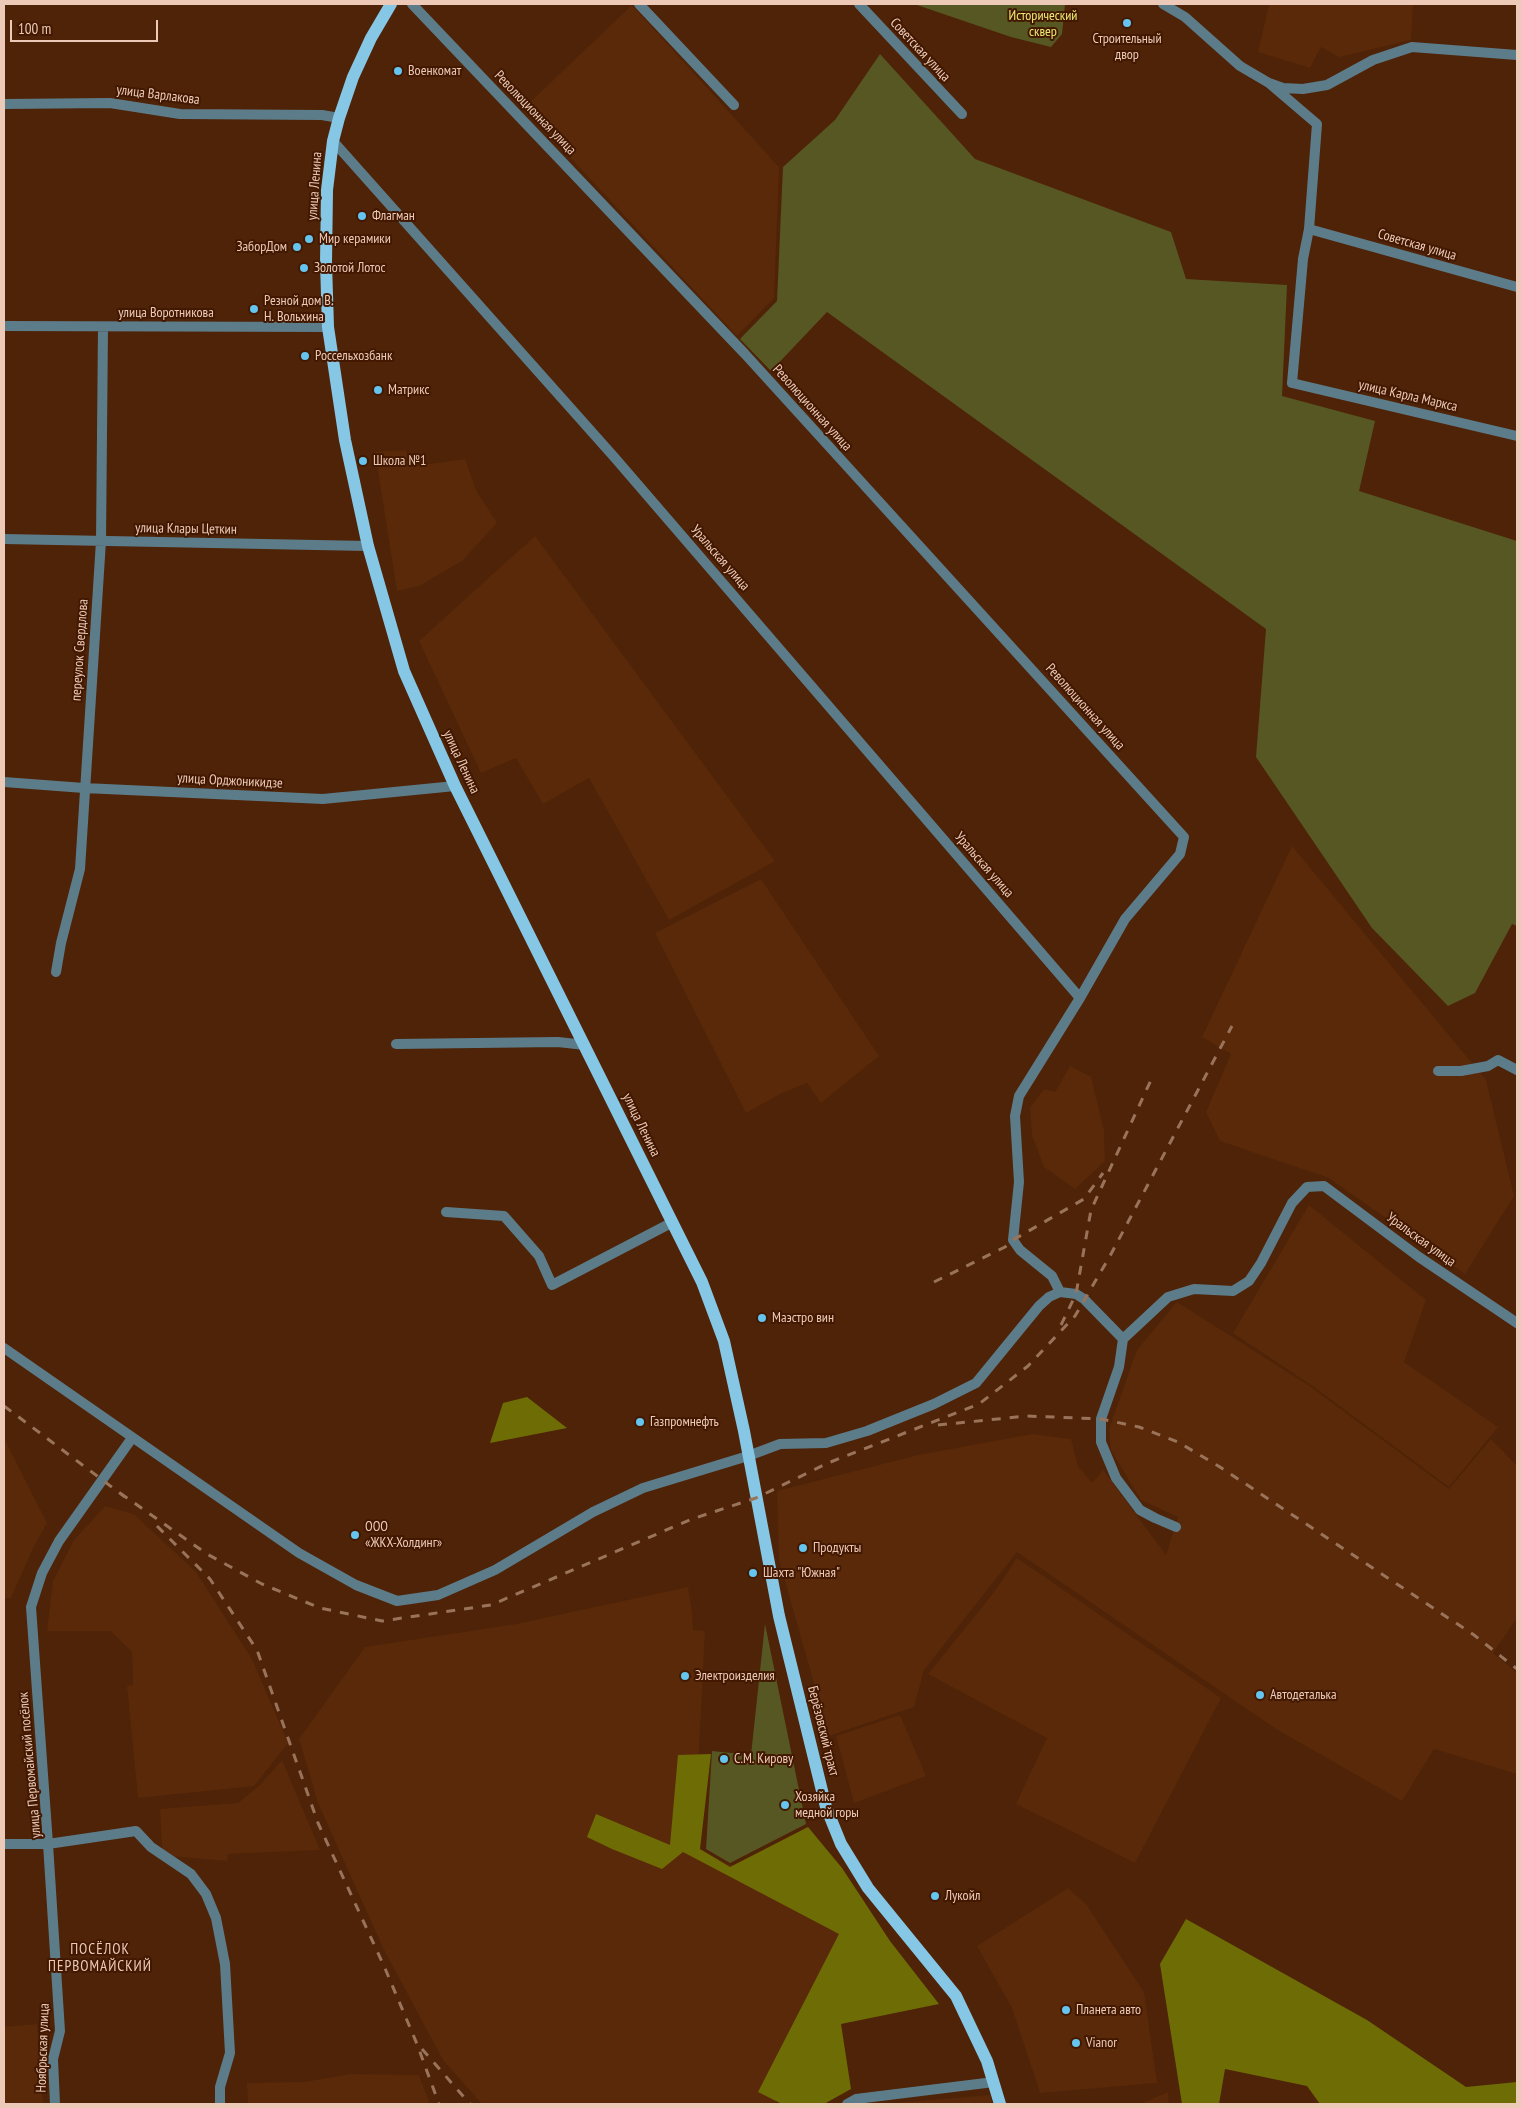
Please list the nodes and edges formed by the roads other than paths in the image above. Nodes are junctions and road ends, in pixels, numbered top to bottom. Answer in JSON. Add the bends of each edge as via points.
{"nodes":[{"id":1,"x":391,"y":4,"type":"edge"},
{"id":2,"x":412,"y":4,"type":"edge"},
{"id":3,"x":639,"y":4,"type":"edge"},
{"id":4,"x":858,"y":4,"type":"edge"},
{"id":5,"x":1163,"y":4,"type":"edge"},
{"id":6,"x":1517,"y":55,"type":"edge"},
{"id":7,"x":1269,"y":83,"type":"junction"},
{"id":8,"x":4,"y":104,"type":"edge"},
{"id":9,"x":734,"y":105,"type":"dead end"},
{"id":10,"x":962,"y":114,"type":"dead end"},
{"id":11,"x":339,"y":118,"type":"junction"},
{"id":12,"x":333,"y":141,"type":"junction"},
{"id":13,"x":1309,"y":229,"type":"junction"},
{"id":14,"x":1517,"y":287,"type":"edge"},
{"id":15,"x":4,"y":326,"type":"edge"},
{"id":16,"x":103,"y":327,"type":"junction"},
{"id":17,"x":328,"y":327,"type":"junction"},
{"id":18,"x":1517,"y":436,"type":"edge"},
{"id":19,"x":4,"y":539,"type":"edge"},
{"id":20,"x":101,"y":541,"type":"junction"},
{"id":21,"x":368,"y":546,"type":"junction"},
{"id":22,"x":4,"y":782,"type":"edge"},
{"id":23,"x":454,"y":786,"type":"junction"},
{"id":24,"x":84,"y":788,"type":"junction"},
{"id":25,"x":56,"y":972,"type":"dead end"},
{"id":26,"x":1080,"y":998,"type":"junction"},
{"id":27,"x":396,"y":1044,"type":"dead end"},
{"id":28,"x":585,"y":1045,"type":"junction"},
{"id":29,"x":1517,"y":1070,"type":"edge"},
{"id":30,"x":1438,"y":1071,"type":"dead end"},
{"id":31,"x":446,"y":1212,"type":"dead end"},
{"id":32,"x":672,"y":1222,"type":"junction"},
{"id":33,"x":1060,"y":1292,"type":"junction"},
{"id":34,"x":1517,"y":1323,"type":"edge"},
{"id":35,"x":1123,"y":1340,"type":"junction"},
{"id":36,"x":4,"y":1348,"type":"edge"},
{"id":37,"x":132,"y":1438,"type":"junction"},
{"id":38,"x":748,"y":1456,"type":"junction"},
{"id":39,"x":756,"y":1498,"type":"joint"},
{"id":40,"x":1176,"y":1527,"type":"dead end"},
{"id":41,"x":4,"y":1844,"type":"edge"},
{"id":42,"x":48,"y":1844,"type":"junction"},
{"id":43,"x":994,"y":2082,"type":"junction"},
{"id":44,"x":55,"y":2104,"type":"edge"},
{"id":45,"x":220,"y":2104,"type":"edge"},
{"id":46,"x":847,"y":2104,"type":"edge"},
{"id":47,"x":1000,"y":2104,"type":"edge"}],
"edges":[{"from":1,"to":11,"type":"main road","name":"улица Ленина","via":[[353,77]]},
{"from":2,"to":26,"type":"street","name":"Революционная улица","via":[[745,354],[1184,837],[1180,854],[1124,919]]},
{"from":3,"to":9,"type":"street"},
{"from":4,"to":10,"type":"street","name":"Советская улица"},
{"from":5,"to":7,"type":"street","via":[[1186,17],[1240,66]]},
{"from":6,"to":7,"type":"street","via":[[1412,47],[1373,60],[1327,85],[1283,88]]},
{"from":7,"to":13,"type":"street","via":[[1317,124]]},
{"from":8,"to":11,"type":"street","name":"улица Варлакова","via":[[110,103],[180,114],[322,115]]},
{"from":11,"to":12,"type":"main road","name":"улица Ленина"},
{"from":12,"to":17,"type":"main road","name":"улица Ленина","via":[[327,190]]},
{"from":12,"to":26,"type":"street","name":"Уральская улица","via":[[615,458]]},
{"from":13,"to":14,"type":"street","name":"Советская улица"},
{"from":13,"to":18,"type":"street","name":"улица Карла Маркса","via":[[1303,259],[1292,383]]},
{"from":15,"to":16,"type":"street","name":"улица Воротникова"},
{"from":16,"to":17,"type":"street","name":"улица Воротникова"},
{"from":16,"to":20,"type":"street","name":"переулок Свердлова"},
{"from":17,"to":21,"type":"main road","name":"улица Ленина","via":[[344,432]]},
{"from":19,"to":20,"type":"street","name":"улица Клары Цеткин"},
{"from":20,"to":21,"type":"street","name":"улица Клары Цеткин"},
{"from":20,"to":24,"type":"street","name":"переулок Свердлова"},
{"from":21,"to":23,"type":"main road","name":"улица Ленина","via":[[404,671]]},
{"from":22,"to":24,"type":"street","name":"улица Орджоникидзе"},
{"from":23,"to":24,"type":"street","name":"улица Орджоникидзе","via":[[323,799]]},
{"from":23,"to":28,"type":"main road","name":"улица Ленина"},
{"from":24,"to":25,"type":"street","name":"переулок Свердлова","via":[[80,869],[60,942]]},
{"from":26,"to":33,"type":"street","via":[[1019,1096],[1014,1116],[1019,1182],[1013,1240],[1020,1250],[1052,1276]]},
{"from":27,"to":28,"type":"street","via":[[558,1042]]},
{"from":28,"to":32,"type":"main road","name":"улица Ленина"},
{"from":29,"to":30,"type":"street","via":[[1498,1060],[1488,1066],[1461,1071]]},
{"from":31,"to":32,"type":"street","via":[[504,1216],[539,1256],[552,1284]]},
{"from":32,"to":38,"type":"main road","name":"улица Ленина","via":[[702,1282],[724,1341]]},
{"from":33,"to":35,"type":"street","via":[[1076,1294],[1084,1299]]},
{"from":33,"to":38,"type":"street","via":[[1039,1306],[976,1383],[867,1431],[826,1443],[780,1444]]},
{"from":34,"to":35,"type":"street","name":"Уральская улица","via":[[1419,1257],[1324,1186],[1307,1187],[1292,1203],[1249,1281],[1233,1291],[1194,1289],[1168,1297]]},
{"from":35,"to":40,"type":"street","via":[[1119,1367],[1101,1419],[1101,1442],[1116,1478],[1140,1510]]},
{"from":36,"to":37,"type":"street"},
{"from":37,"to":38,"type":"street","via":[[299,1553],[356,1585],[397,1601],[438,1595],[495,1570],[593,1512],[643,1488]]},
{"from":37,"to":42,"type":"street","name":"улица Первомайский посёлок","via":[[59,1541],[42,1573],[31,1608]]},
{"from":38,"to":39,"type":"main road","name":"улица Ленина"},
{"from":39,"to":43,"type":"main road","name":"Берёзовский тракт","via":[[779,1616],[826,1807],[838,1837],[868,1888],[956,1996]]},
{"from":41,"to":42,"type":"street"},
{"from":42,"to":44,"type":"street","name":"Ноябрьская улица","via":[[60,2031],[53,2059]]},
{"from":42,"to":45,"type":"street","name":"улица Первомайский посёлок","via":[[136,1831],[151,1847],[191,1874],[206,1894],[216,1918],[225,1964],[230,2053],[220,2087]]},
{"from":43,"to":46,"type":"street","via":[[856,2099]]},
{"from":43,"to":47,"type":"main road","name":"Берёзовский тракт"}]}
